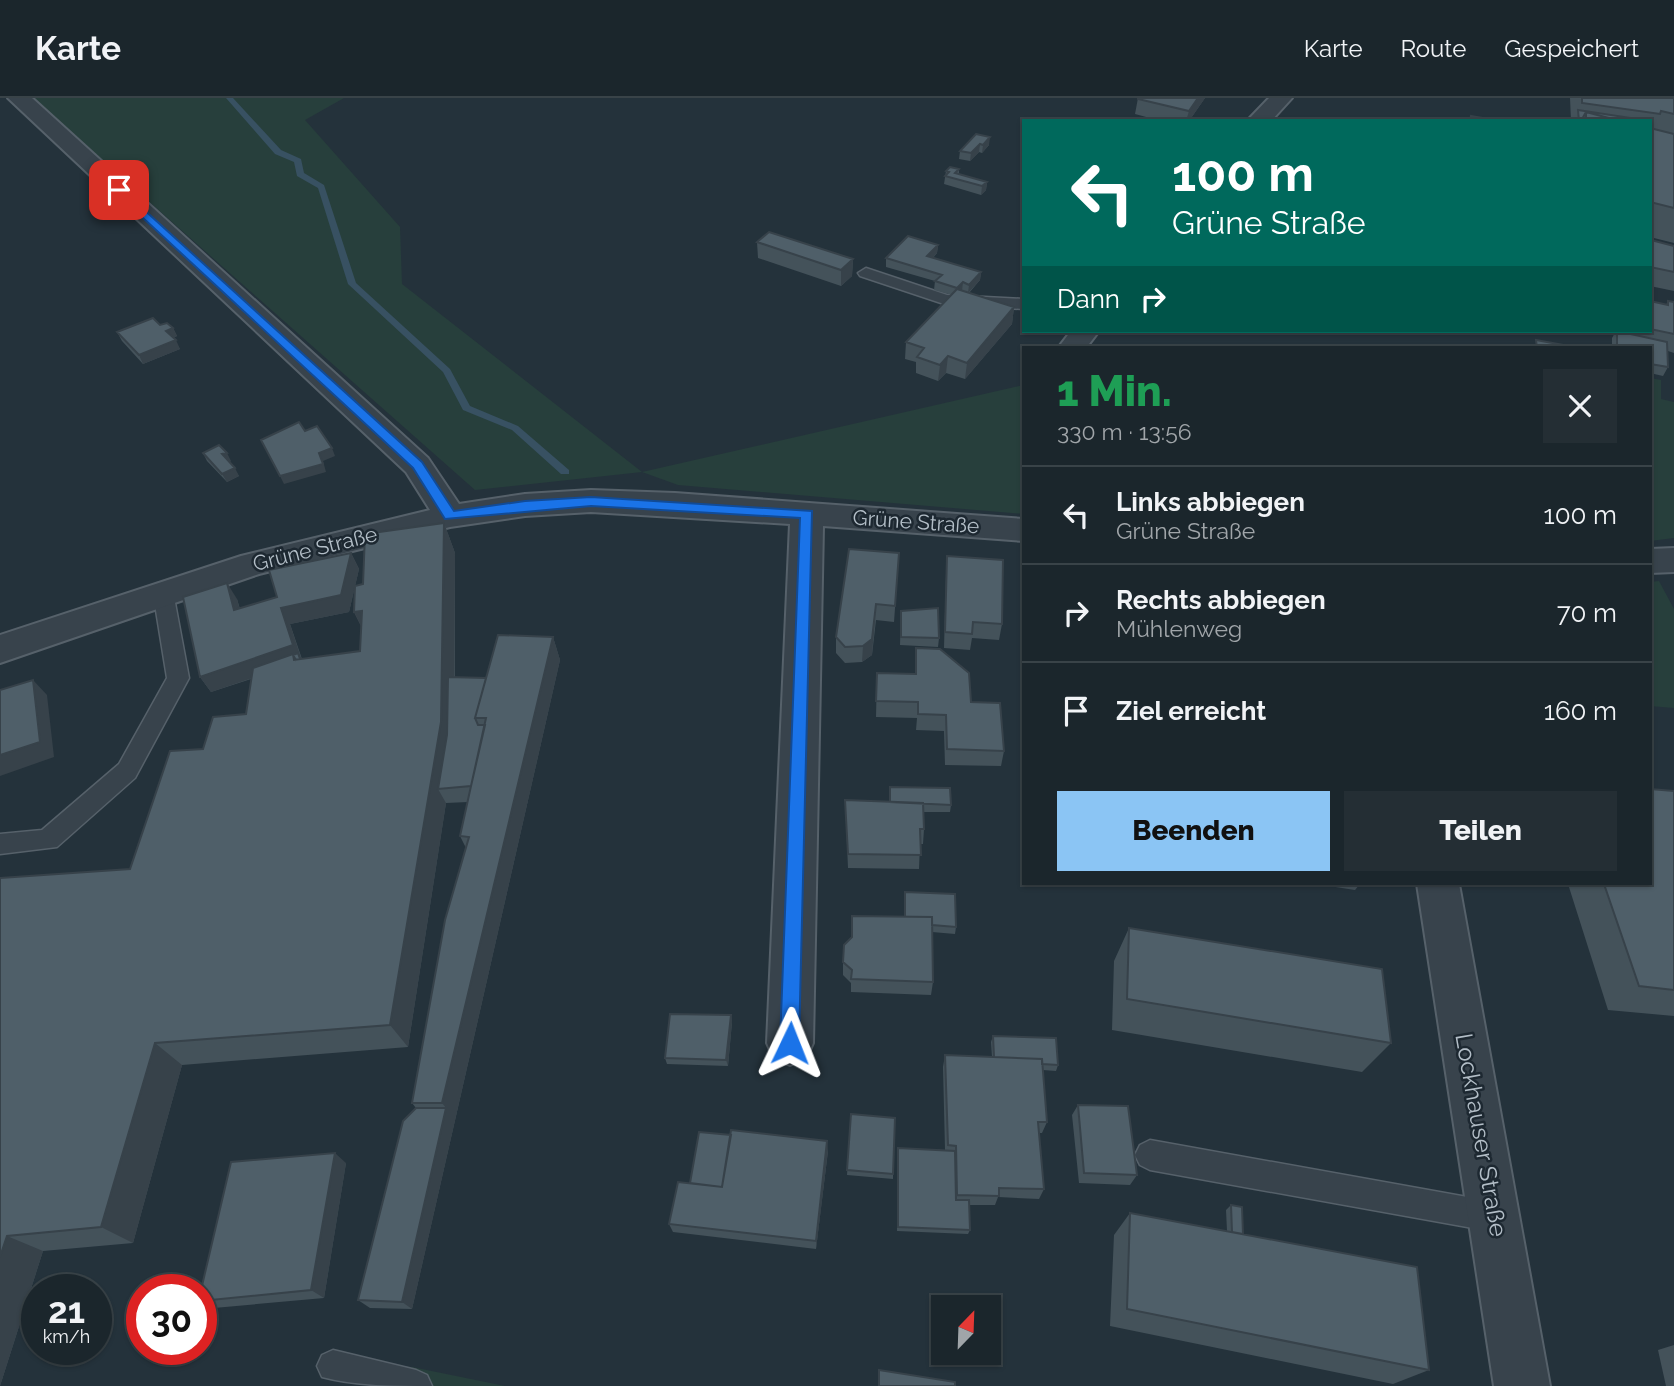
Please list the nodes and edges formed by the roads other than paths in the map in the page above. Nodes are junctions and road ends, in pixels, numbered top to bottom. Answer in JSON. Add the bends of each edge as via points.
{"nodes":[{"id":1,"x":19,"y":98,"type":"edge"},
{"id":2,"x":1281,"y":98,"type":"edge"},
{"id":3,"x":1260,"y":119,"type":"edge"},
{"id":4,"x":866,"y":273,"type":"dead end"},
{"id":5,"x":1022,"y":303,"type":"edge"},
{"id":6,"x":807,"y":514,"type":"junction"},
{"id":7,"x":450,"y":516,"type":"junction"},
{"id":8,"x":1022,"y":530,"type":"edge"},
{"id":9,"x":1674,"y":560,"type":"edge"},
{"id":10,"x":1652,"y":561,"type":"edge"},
{"id":11,"x":163,"y":592,"type":"junction"},
{"id":12,"x":0,"y":649,"type":"edge"},
{"id":13,"x":0,"y":844,"type":"edge"},
{"id":14,"x":1438,"y":885,"type":"edge"},
{"id":15,"x":790,"y":1043,"type":"dead end"},
{"id":16,"x":1150,"y":1155,"type":"dead end"},
{"id":17,"x":1495,"y":1217,"type":"junction"},
{"id":18,"x":333,"y":1366,"type":"dead end"},
{"id":19,"x":416,"y":1386,"type":"edge"},
{"id":20,"x":1522,"y":1386,"type":"edge"}],
"edges":[{"from":1,"to":7,"type":"street","via":[[418,465]]},
{"from":2,"to":3,"type":"street"},
{"from":4,"to":5,"type":"lane","via":[[957,302]]},
{"from":6,"to":7,"type":"street","name":"Grüne Straße","via":[[591,501]]},
{"from":6,"to":8,"type":"street","name":"Grüne Straße"},
{"from":6,"to":15,"type":"street"},
{"from":7,"to":11,"type":"street","name":"Grüne Straße","via":[[253,564]]},
{"from":9,"to":10,"type":"street"},
{"from":11,"to":12,"type":"street","name":"Grüne Straße"},
{"from":11,"to":13,"type":"lane","via":[[177,678],[127,771],[48,840]]},
{"from":14,"to":17,"type":"street","name":"Lockhauser Straße"},
{"from":16,"to":17,"type":"lane"},
{"from":17,"to":20,"type":"street","name":"Lockhauser Straße"},
{"from":18,"to":19,"type":"lane"}]}
